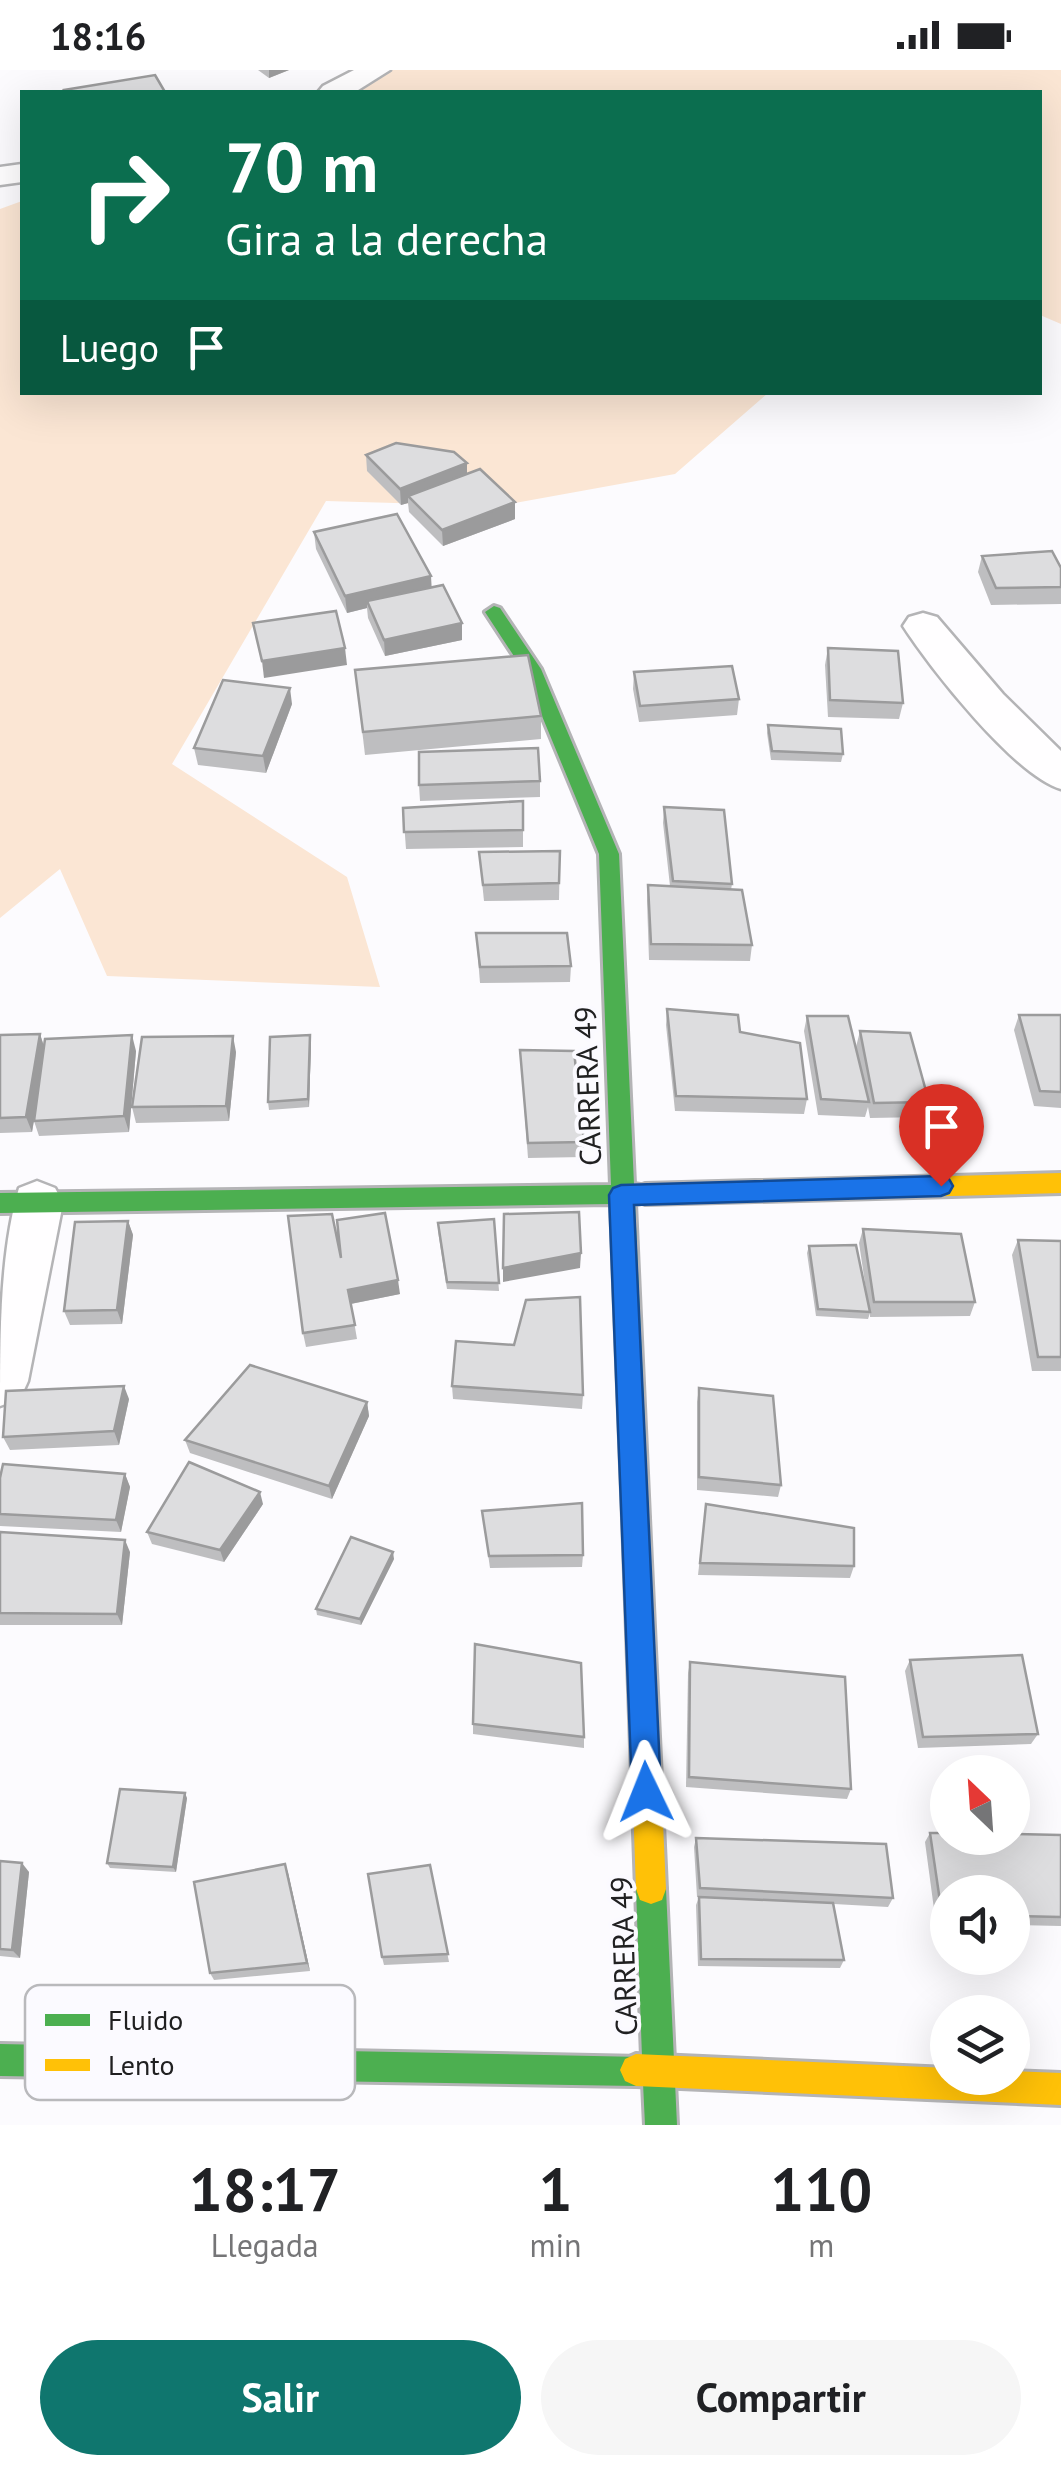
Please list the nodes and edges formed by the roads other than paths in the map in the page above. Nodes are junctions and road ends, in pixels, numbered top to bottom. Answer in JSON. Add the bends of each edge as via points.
{"nodes":[{"id":1,"x":376,"y":70,"type":"edge"},
{"id":2,"x":338,"y":90,"type":"edge"},
{"id":3,"x":494,"y":612,"type":"dead end"},
{"id":4,"x":923,"y":626,"type":"dead end"},
{"id":5,"x":1061,"y":774,"type":"edge"},
{"id":6,"x":1061,"y":1182,"type":"edge"},
{"id":7,"x":621,"y":1195,"type":"junction"},
{"id":8,"x":18,"y":1203,"type":"edge"},
{"id":9,"x":0,"y":1381,"type":"edge"},
{"id":10,"x":0,"y":2060,"type":"edge"},
{"id":11,"x":25,"y":2060,"type":"edge"},
{"id":12,"x":355,"y":2065,"type":"edge"},
{"id":13,"x":658,"y":2070,"type":"junction"},
{"id":14,"x":1061,"y":2088,"type":"edge"},
{"id":15,"x":661,"y":2125,"type":"edge"}],
"edges":[{"from":1,"to":2,"type":"street"},
{"from":3,"to":7,"type":"street","name":"CARRERA 49","via":[[532,669],[609,854]]},
{"from":4,"to":5,"type":"street","via":[[969,686]]},
{"from":6,"to":7,"type":"street"},
{"from":7,"to":8,"type":"street"},
{"from":7,"to":13,"type":"street","name":"CARRERA 49"},
{"from":8,"to":9,"type":"street"},
{"from":10,"to":11,"type":"street"},
{"from":12,"to":13,"type":"street"},
{"from":13,"to":14,"type":"street"},
{"from":13,"to":15,"type":"street","name":"CARRERA 49"}]}
